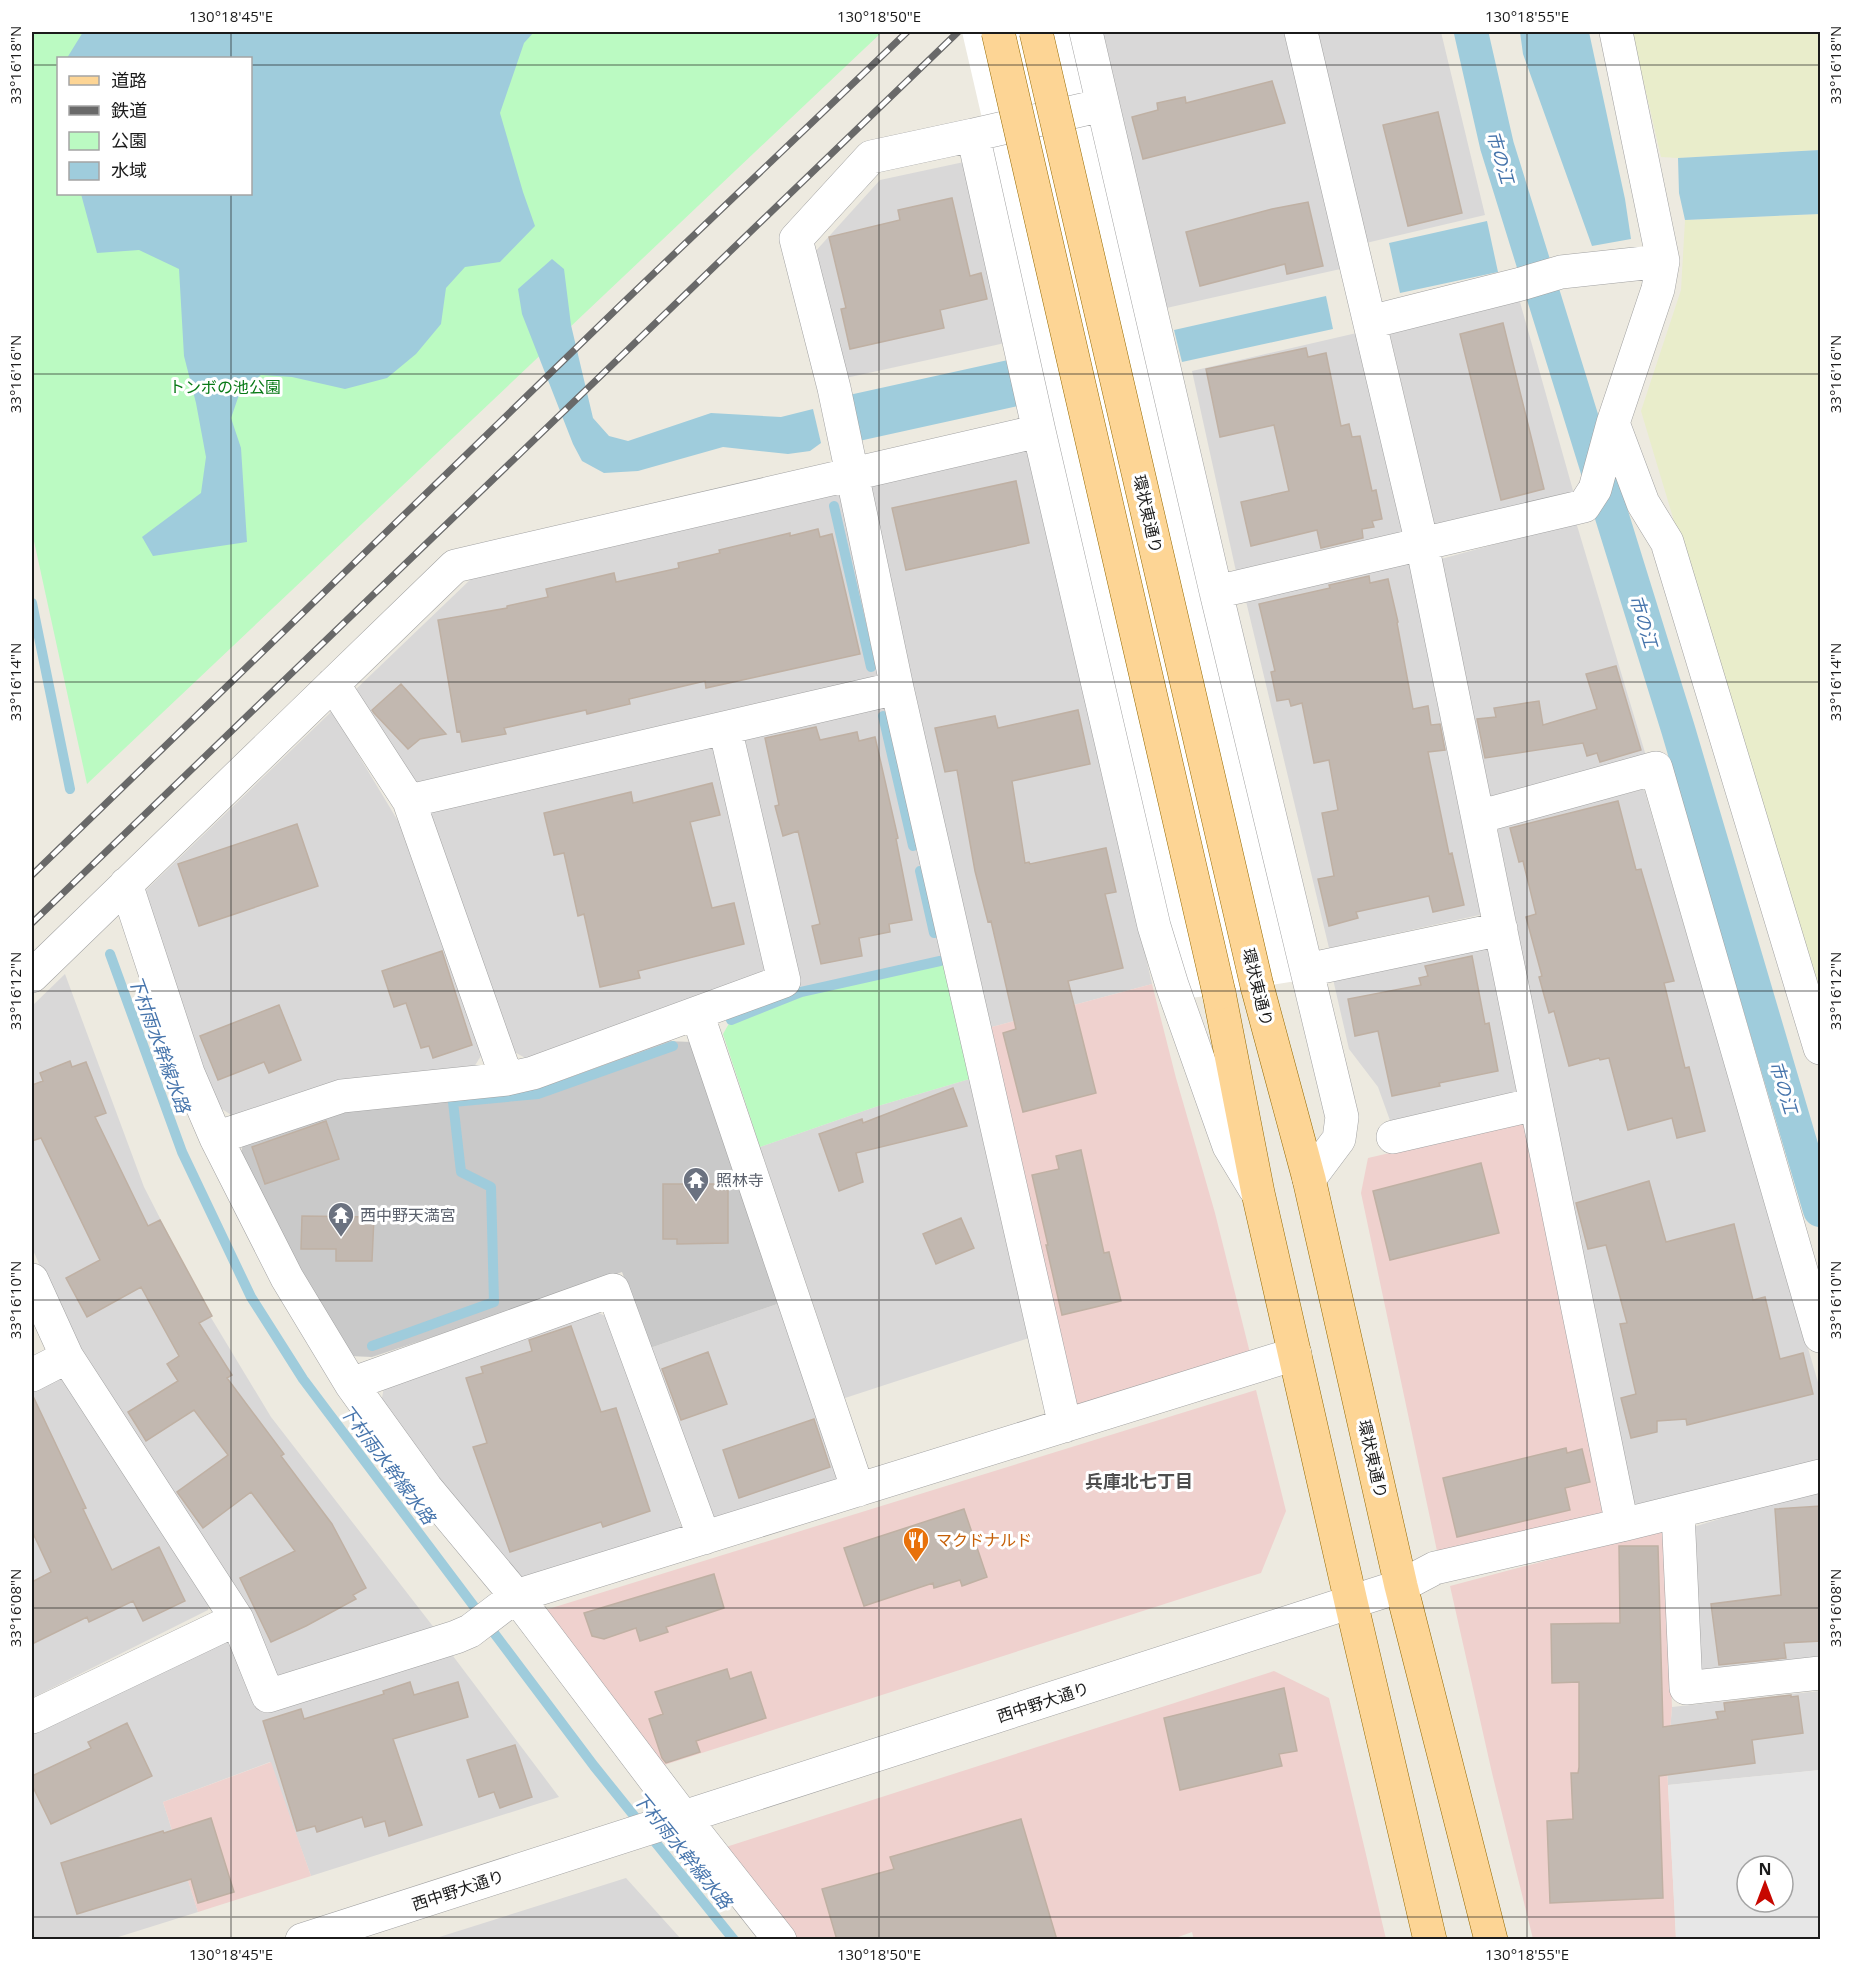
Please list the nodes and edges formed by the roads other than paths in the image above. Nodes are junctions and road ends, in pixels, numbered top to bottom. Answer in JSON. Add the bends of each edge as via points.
{"nodes":[{"id":1,"x":998,"y":32,"type":"edge"},
{"id":2,"x":1036,"y":32,"type":"edge"},
{"id":3,"x":1086,"y":32,"type":"edge"},
{"id":4,"x":1301,"y":32,"type":"edge"},
{"id":5,"x":1616,"y":32,"type":"edge"},
{"id":6,"x":1103,"y":105,"type":"junction"},
{"id":7,"x":973,"y":135,"type":"junction"},
{"id":8,"x":1663,"y":261,"type":"junction"},
{"id":9,"x":1370,"y":322,"type":"junction"},
{"id":10,"x":1613,"y":423,"type":"junction"},
{"id":11,"x":1039,"y":430,"type":"junction"},
{"id":12,"x":851,"y":475,"type":"junction"},
{"id":13,"x":1422,"y":544,"type":"junction"},
{"id":14,"x":1216,"y":592,"type":"junction"},
{"id":15,"x":333,"y":684,"type":"junction"},
{"id":16,"x":897,"y":688,"type":"junction"},
{"id":17,"x":725,"y":728,"type":"junction"},
{"id":18,"x":408,"y":801,"type":"junction"},
{"id":19,"x":1478,"y":817,"type":"junction"},
{"id":20,"x":126,"y":884,"type":"junction"},
{"id":21,"x":1501,"y":929,"type":"junction"},
{"id":22,"x":1307,"y":970,"type":"junction"},
{"id":23,"x":32,"y":976,"type":"edge"},
{"id":24,"x":697,"y":1013,"type":"junction"},
{"id":25,"x":1821,"y":1048,"type":"edge"},
{"id":26,"x":507,"y":1079,"type":"junction"},
{"id":27,"x":1536,"y":1104,"type":"junction"},
{"id":28,"x":1393,"y":1137,"type":"dead end"},
{"id":29,"x":216,"y":1138,"type":"junction"},
{"id":30,"x":1309,"y":1179,"type":"junction"},
{"id":31,"x":1258,"y":1193,"type":"junction"},
{"id":32,"x":32,"y":1280,"type":"edge"},
{"id":33,"x":1821,"y":1336,"type":"edge"},
{"id":34,"x":1295,"y":1354,"type":"junction"},
{"id":35,"x":67,"y":1357,"type":"junction"},
{"id":36,"x":32,"y":1375,"type":"edge"},
{"id":37,"x":351,"y":1384,"type":"junction"},
{"id":38,"x":1065,"y":1426,"type":"junction"},
{"id":39,"x":1821,"y":1476,"type":"edge"},
{"id":40,"x":858,"y":1490,"type":"junction"},
{"id":41,"x":1678,"y":1512,"type":"junction"},
{"id":42,"x":1622,"y":1525,"type":"junction"},
{"id":43,"x":704,"y":1538,"type":"junction"},
{"id":44,"x":1401,"y":1586,"type":"junction"},
{"id":45,"x":516,"y":1596,"type":"junction"},
{"id":46,"x":1351,"y":1602,"type":"junction"},
{"id":47,"x":237,"y":1619,"type":"junction"},
{"id":48,"x":1821,"y":1673,"type":"edge"},
{"id":49,"x":32,"y":1717,"type":"edge"},
{"id":50,"x":684,"y":1818,"type":"junction"},
{"id":51,"x":302,"y":1940,"type":"edge"},
{"id":52,"x":780,"y":1940,"type":"edge"},
{"id":53,"x":1430,"y":1940,"type":"edge"},
{"id":54,"x":1491,"y":1940,"type":"edge"}],
"edges":[{"from":1,"to":31,"type":"main road","bridge":true,"via":[[1219,993]]},
{"from":2,"to":30,"type":"main road","name":"環状東通り","bridge":true,"via":[[1257,986]]},
{"from":3,"to":6,"type":"street"},
{"from":4,"to":9,"type":"street"},
{"from":5,"to":8,"type":"street"},
{"from":6,"to":7,"type":"street"},
{"from":6,"to":14,"type":"street"},
{"from":7,"to":11,"type":"street"},
{"from":7,"to":12,"type":"street","via":[[871,157],[796,239],[834,388]]},
{"from":8,"to":9,"type":"street","via":[[1561,272]]},
{"from":8,"to":10,"type":"street","via":[[1658,290]]},
{"from":9,"to":13,"type":"street"},
{"from":10,"to":13,"type":"street","via":[[1595,489],[1584,506]]},
{"from":10,"to":25,"type":"street","via":[[1643,503],[1667,542]]},
{"from":11,"to":12,"type":"street"},
{"from":11,"to":31,"type":"street","via":[[1154,926],[1229,1146]]},
{"from":12,"to":15,"type":"street","via":[[455,566]]},
{"from":12,"to":16,"type":"street"},
{"from":13,"to":14,"type":"street"},
{"from":13,"to":19,"type":"street"},
{"from":14,"to":22,"type":"street"},
{"from":15,"to":18,"type":"street"},
{"from":15,"to":20,"type":"street"},
{"from":16,"to":17,"type":"street"},
{"from":16,"to":38,"type":"street"},
{"from":17,"to":18,"type":"street"},
{"from":17,"to":24,"type":"street","via":[[784,981]]},
{"from":18,"to":26,"type":"street"},
{"from":19,"to":21,"type":"street"},
{"from":19,"to":33,"type":"street","via":[[1656,768]]},
{"from":20,"to":23,"type":"street"},
{"from":20,"to":29,"type":"street","via":[[188,1073]]},
{"from":21,"to":22,"type":"street"},
{"from":21,"to":27,"type":"street"},
{"from":22,"to":30,"type":"street","via":[[1342,1117],[1339,1139]]},
{"from":24,"to":26,"type":"street"},
{"from":24,"to":40,"type":"street"},
{"from":26,"to":29,"type":"street","via":[[342,1096]]},
{"from":27,"to":28,"type":"street"},
{"from":27,"to":42,"type":"street"},
{"from":29,"to":37,"type":"street","via":[[287,1278]]},
{"from":30,"to":44,"type":"main road","name":"環状東通り"},
{"from":31,"to":34,"type":"main road"},
{"from":32,"to":35,"type":"street"},
{"from":34,"to":38,"type":"street"},
{"from":34,"to":46,"type":"main road"},
{"from":35,"to":36,"type":"street"},
{"from":35,"to":47,"type":"street"},
{"from":37,"to":43,"type":"street","via":[[613,1290]]},
{"from":37,"to":45,"type":"street","via":[[426,1488]]},
{"from":38,"to":40,"type":"street"},
{"from":39,"to":41,"type":"street","name":"西中野大通り"},
{"from":40,"to":43,"type":"street"},
{"from":41,"to":42,"type":"street","name":"西中野大通り"},
{"from":41,"to":48,"type":"street","via":[[1686,1688]]},
{"from":42,"to":44,"type":"street","name":"西中野大通り","via":[[1435,1568]]},
{"from":43,"to":45,"type":"street"},
{"from":44,"to":46,"type":"street","name":"西中野大通り"},
{"from":44,"to":54,"type":"main road","name":"環状東通り"},
{"from":45,"to":47,"type":"street","via":[[456,1637],[268,1696]]},
{"from":45,"to":50,"type":"street"},
{"from":46,"to":50,"type":"street","name":"西中野大通り"},
{"from":46,"to":53,"type":"main road"},
{"from":47,"to":49,"type":"street"},
{"from":50,"to":51,"type":"street","name":"西中野大通り"},
{"from":50,"to":52,"type":"street"}]}
